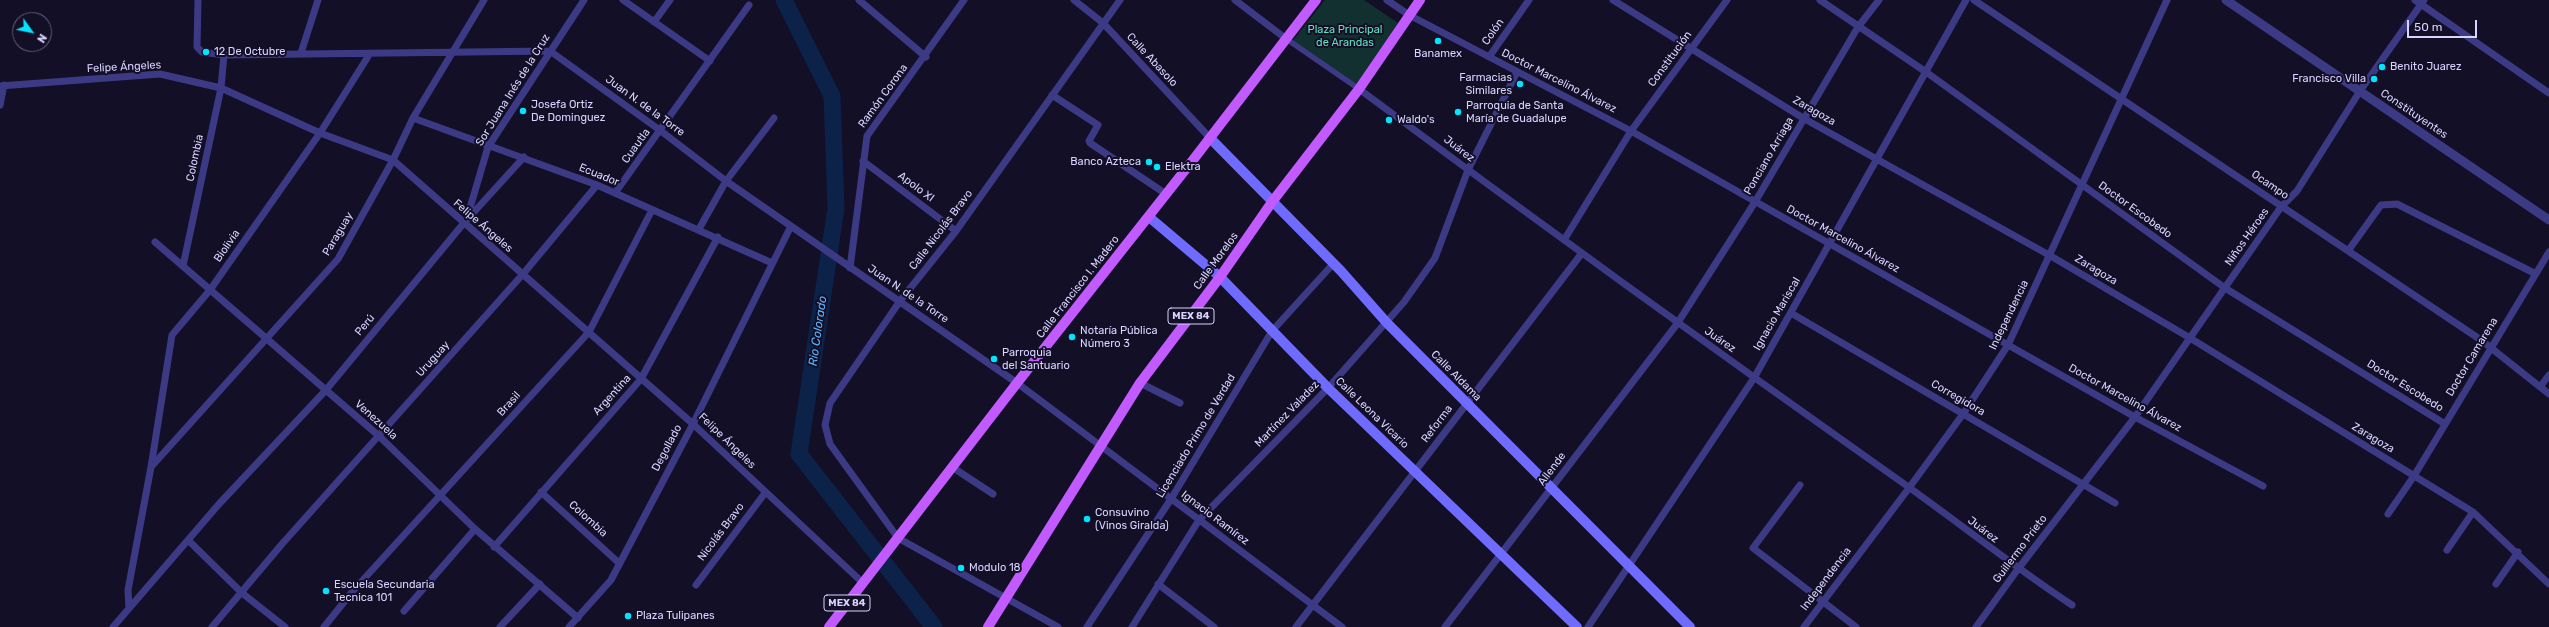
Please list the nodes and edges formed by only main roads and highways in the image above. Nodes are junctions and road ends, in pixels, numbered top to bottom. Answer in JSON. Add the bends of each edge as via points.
{"nodes":[{"id":1,"x":1316,"y":0,"type":"edge"},
{"id":2,"x":1420,"y":0,"type":"edge"},
{"id":3,"x":1210,"y":138,"type":"junction"},
{"id":4,"x":1272,"y":202,"type":"junction"},
{"id":5,"x":1149,"y":218,"type":"junction"},
{"id":6,"x":1220,"y":277,"type":"junction"},
{"id":7,"x":828,"y":627,"type":"edge"},
{"id":8,"x":988,"y":627,"type":"edge"},
{"id":9,"x":1577,"y":627,"type":"edge"},
{"id":10,"x":1690,"y":627,"type":"edge"}],
"edges":[{"from":1,"to":3,"type":"main road","name":"Calle Francisco I. Madero","number":"MEX 84"},
{"from":2,"to":4,"type":"main road","name":"Calle Morelos","number":"MEX 84","via":[[1360,89]]},
{"from":3,"to":4,"type":"main road","name":"Calle Aldama"},
{"from":3,"to":5,"type":"main road","name":"Calle Francisco I. Madero","number":"MEX 84"},
{"from":4,"to":6,"type":"main road","name":"Calle Morelos","number":"MEX 84"},
{"from":4,"to":10,"type":"main road","name":"Calle Aldama","via":[[1466,404]]},
{"from":5,"to":6,"type":"main road","name":"Calle Leona Vicario"},
{"from":5,"to":7,"type":"main road","name":"Calle Francisco I. Madero","number":"MEX 84"},
{"from":6,"to":8,"type":"main road","name":"Calle Morelos","number":"MEX 84","via":[[1140,383],[1102,448]]},
{"from":6,"to":9,"type":"main road","name":"Calle Leona Vicario","via":[[1328,388]]}]}
